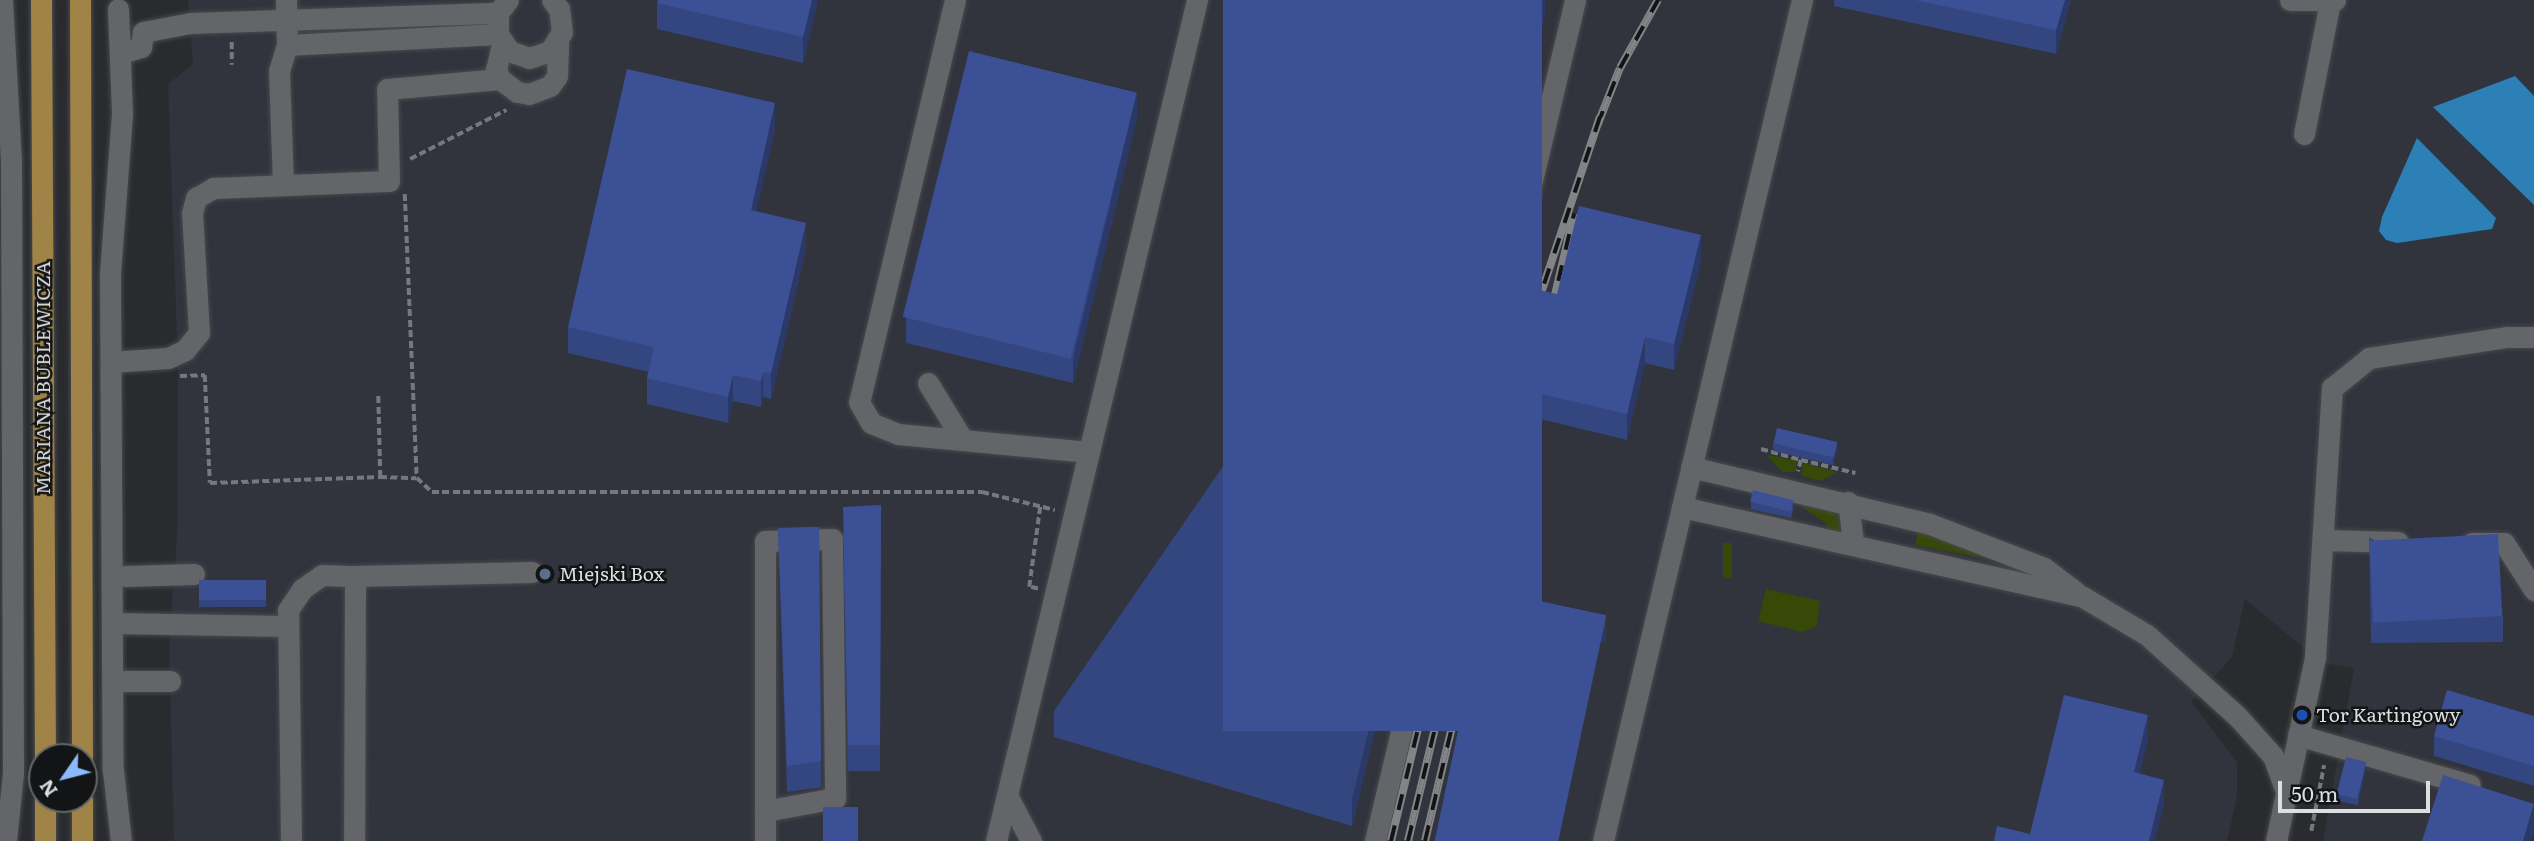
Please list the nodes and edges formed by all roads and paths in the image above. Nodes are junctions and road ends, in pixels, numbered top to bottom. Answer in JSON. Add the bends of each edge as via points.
{"nodes":[{"id":1,"x":2,"y":0,"type":"edge"},
{"id":2,"x":41,"y":0,"type":"edge"},
{"id":3,"x":80,"y":0,"type":"edge"},
{"id":4,"x":552,"y":0,"type":"edge"},
{"id":5,"x":955,"y":0,"type":"edge"},
{"id":6,"x":1197,"y":0,"type":"edge"},
{"id":7,"x":1575,"y":0,"type":"edge"},
{"id":8,"x":1802,"y":0,"type":"edge"},
{"id":9,"x":2290,"y":0,"type":"edge"},
{"id":10,"x":2332,"y":1,"type":"edge"},
{"id":11,"x":118,"y":9,"type":"dead end"},
{"id":12,"x":286,"y":9,"type":"edge"},
{"id":13,"x":502,"y":23,"type":"edge"},
{"id":14,"x":558,"y":43,"type":"junction"},
{"id":15,"x":287,"y":45,"type":"junction"},
{"id":16,"x":232,"y":52,"type":"dead end"},
{"id":17,"x":121,"y":54,"type":"junction"},
{"id":18,"x":232,"y":65,"type":"dead end"},
{"id":19,"x":500,"y":79,"type":"junction"},
{"id":20,"x":512,"y":107,"type":"dead end"},
{"id":21,"x":4,"y":115,"type":"edge"},
{"id":22,"x":2304,"y":134,"type":"dead end"},
{"id":23,"x":403,"y":162,"type":"dead end"},
{"id":24,"x":283,"y":186,"type":"junction"},
{"id":25,"x":404,"y":190,"type":"dead end"},
{"id":26,"x":6,"y":296,"type":"edge"},
{"id":27,"x":2534,"y":337,"type":"edge"},
{"id":28,"x":111,"y":362,"type":"junction"},
{"id":29,"x":205,"y":374,"type":"dead end"},
{"id":30,"x":928,"y":383,"type":"dead end"},
{"id":31,"x":378,"y":395,"type":"dead end"},
{"id":32,"x":961,"y":437,"type":"junction"},
{"id":33,"x":1089,"y":452,"type":"junction"},
{"id":34,"x":1801,"y":460,"type":"dead end"},
{"id":35,"x":1691,"y":467,"type":"junction"},
{"id":36,"x":1855,"y":473,"type":"dead end"},
{"id":37,"x":380,"y":477,"type":"junction"},
{"id":38,"x":417,"y":478,"type":"junction"},
{"id":39,"x":6,"y":497,"type":"edge"},
{"id":40,"x":1848,"y":502,"type":"junction"},
{"id":41,"x":1041,"y":507,"type":"junction"},
{"id":42,"x":1682,"y":507,"type":"junction"},
{"id":43,"x":1064,"y":512,"type":"dead end"},
{"id":44,"x":2323,"y":540,"type":"junction"},
{"id":45,"x":1853,"y":542,"type":"junction"},
{"id":46,"x":2420,"y":542,"type":"edge"},
{"id":47,"x":2448,"y":542,"type":"edge"},
{"id":48,"x":532,"y":572,"type":"dead end"},
{"id":49,"x":194,"y":574,"type":"dead end"},
{"id":50,"x":125,"y":576,"type":"dead end"},
{"id":51,"x":355,"y":576,"type":"junction"},
{"id":52,"x":2534,"y":590,"type":"edge"},
{"id":53,"x":1040,"y":597,"type":"dead end"},
{"id":54,"x":2083,"y":597,"type":"junction"},
{"id":55,"x":112,"y":623,"type":"junction"},
{"id":56,"x":287,"y":626,"type":"junction"},
{"id":57,"x":6,"y":651,"type":"edge"},
{"id":58,"x":113,"y":681,"type":"junction"},
{"id":59,"x":170,"y":681,"type":"dead end"},
{"id":60,"x":2298,"y":735,"type":"junction"},
{"id":61,"x":2328,"y":741,"type":"junction"},
{"id":62,"x":45,"y":743,"type":"edge"},
{"id":63,"x":82,"y":743,"type":"edge"},
{"id":64,"x":2286,"y":791,"type":"junction"},
{"id":65,"x":2495,"y":792,"type":"edge"},
{"id":66,"x":1007,"y":794,"type":"junction"},
{"id":67,"x":765,"y":811,"type":"junction"},
{"id":68,"x":45,"y":813,"type":"edge"},
{"id":69,"x":82,"y":813,"type":"edge"},
{"id":70,"x":2311,"y":831,"type":"dead end"},
{"id":71,"x":6,"y":841,"type":"edge"},
{"id":72,"x":45,"y":841,"type":"edge"},
{"id":73,"x":82,"y":841,"type":"edge"},
{"id":74,"x":121,"y":841,"type":"edge"},
{"id":75,"x":290,"y":841,"type":"edge"},
{"id":76,"x":354,"y":841,"type":"edge"},
{"id":77,"x":765,"y":841,"type":"edge"},
{"id":78,"x":996,"y":841,"type":"edge"},
{"id":79,"x":1031,"y":841,"type":"edge"},
{"id":80,"x":1375,"y":841,"type":"edge"},
{"id":81,"x":1602,"y":841,"type":"edge"},
{"id":82,"x":2276,"y":841,"type":"edge"}],
"edges":[{"from":1,"to":21,"type":"street"},
{"from":2,"to":62,"type":"main road","name":"MARIANA BUBLEWICZA"},
{"from":3,"to":63,"type":"main road","name":"MARIANA BUBLEWICZA"},
{"from":4,"to":14,"type":"street","via":[[563,20]]},
{"from":5,"to":32,"type":"street","via":[[859,402],[871,423],[898,434]]},
{"from":6,"to":33,"type":"street"},
{"from":7,"to":80,"type":"street"},
{"from":8,"to":35,"type":"street"},
{"from":9,"to":10,"type":"street"},
{"from":10,"to":22,"type":"street"},
{"from":11,"to":17,"type":"street"},
{"from":12,"to":13,"type":"street"},
{"from":12,"to":15,"type":"street"},
{"from":12,"to":17,"type":"street","via":[[143,32],[141,47]]},
{"from":13,"to":14,"type":"street","via":[[529,58]]},
{"from":13,"to":15,"type":"street"},
{"from":13,"to":19,"type":"street","via":[[495,69]]},
{"from":14,"to":19,"type":"street","via":[[561,66],[550,86],[528,94]]},
{"from":15,"to":24,"type":"street","via":[[279,71]]},
{"from":16,"to":18,"type":"path"},
{"from":17,"to":28,"type":"street","via":[[122,114],[110,235]]},
{"from":19,"to":24,"type":"street","via":[[387,89],[389,181]]},
{"from":20,"to":23,"type":"path"},
{"from":21,"to":26,"type":"street"},
{"from":24,"to":28,"type":"street","via":[[213,188],[196,198],[192,213],[199,333],[185,350],[168,358]]},
{"from":25,"to":38,"type":"path"},
{"from":26,"to":39,"type":"street"},
{"from":27,"to":44,"type":"street","via":[[2369,358],[2332,388]]},
{"from":28,"to":55,"type":"street"},
{"from":29,"to":37,"type":"path","via":[[210,483]]},
{"from":30,"to":32,"type":"street"},
{"from":31,"to":37,"type":"path"},
{"from":32,"to":33,"type":"street"},
{"from":33,"to":66,"type":"street"},
{"from":34,"to":36,"type":"path"},
{"from":35,"to":40,"type":"street"},
{"from":35,"to":42,"type":"street"},
{"from":37,"to":38,"type":"path"},
{"from":38,"to":41,"type":"path","via":[[432,492],[982,492]]},
{"from":39,"to":57,"type":"street"},
{"from":40,"to":45,"type":"street"},
{"from":40,"to":54,"type":"street","via":[[1930,524],[2045,568]]},
{"from":41,"to":43,"type":"path"},
{"from":41,"to":53,"type":"path","via":[[1029,587],[1040,590]]},
{"from":42,"to":45,"type":"street"},
{"from":42,"to":81,"type":"street"},
{"from":44,"to":46,"type":"street"},
{"from":44,"to":60,"type":"street","via":[[2315,657]]},
{"from":45,"to":54,"type":"street"},
{"from":47,"to":52,"type":"street","via":[[2504,544]]},
{"from":48,"to":51,"type":"street"},
{"from":49,"to":50,"type":"street"},
{"from":51,"to":56,"type":"street","via":[[322,575],[302,589],[288,610]]},
{"from":51,"to":76,"type":"street"},
{"from":54,"to":64,"type":"street","via":[[2147,635],[2238,717],[2273,756]]},
{"from":55,"to":56,"type":"street"},
{"from":55,"to":58,"type":"street"},
{"from":56,"to":75,"type":"street"},
{"from":57,"to":71,"type":"street","via":[[13,773]]},
{"from":58,"to":59,"type":"street"},
{"from":58,"to":74,"type":"street"},
{"from":60,"to":61,"type":"street"},
{"from":60,"to":64,"type":"street"},
{"from":61,"to":65,"type":"street"},
{"from":61,"to":70,"type":"path"},
{"from":64,"to":82,"type":"street"},
{"from":66,"to":78,"type":"street"},
{"from":66,"to":79,"type":"street"},
{"from":67,"to":67,"type":"street","via":[[835,798],[832,539],[765,541]]},
{"from":67,"to":77,"type":"street"},
{"from":68,"to":72,"type":"main road"},
{"from":69,"to":73,"type":"main road"}]}
